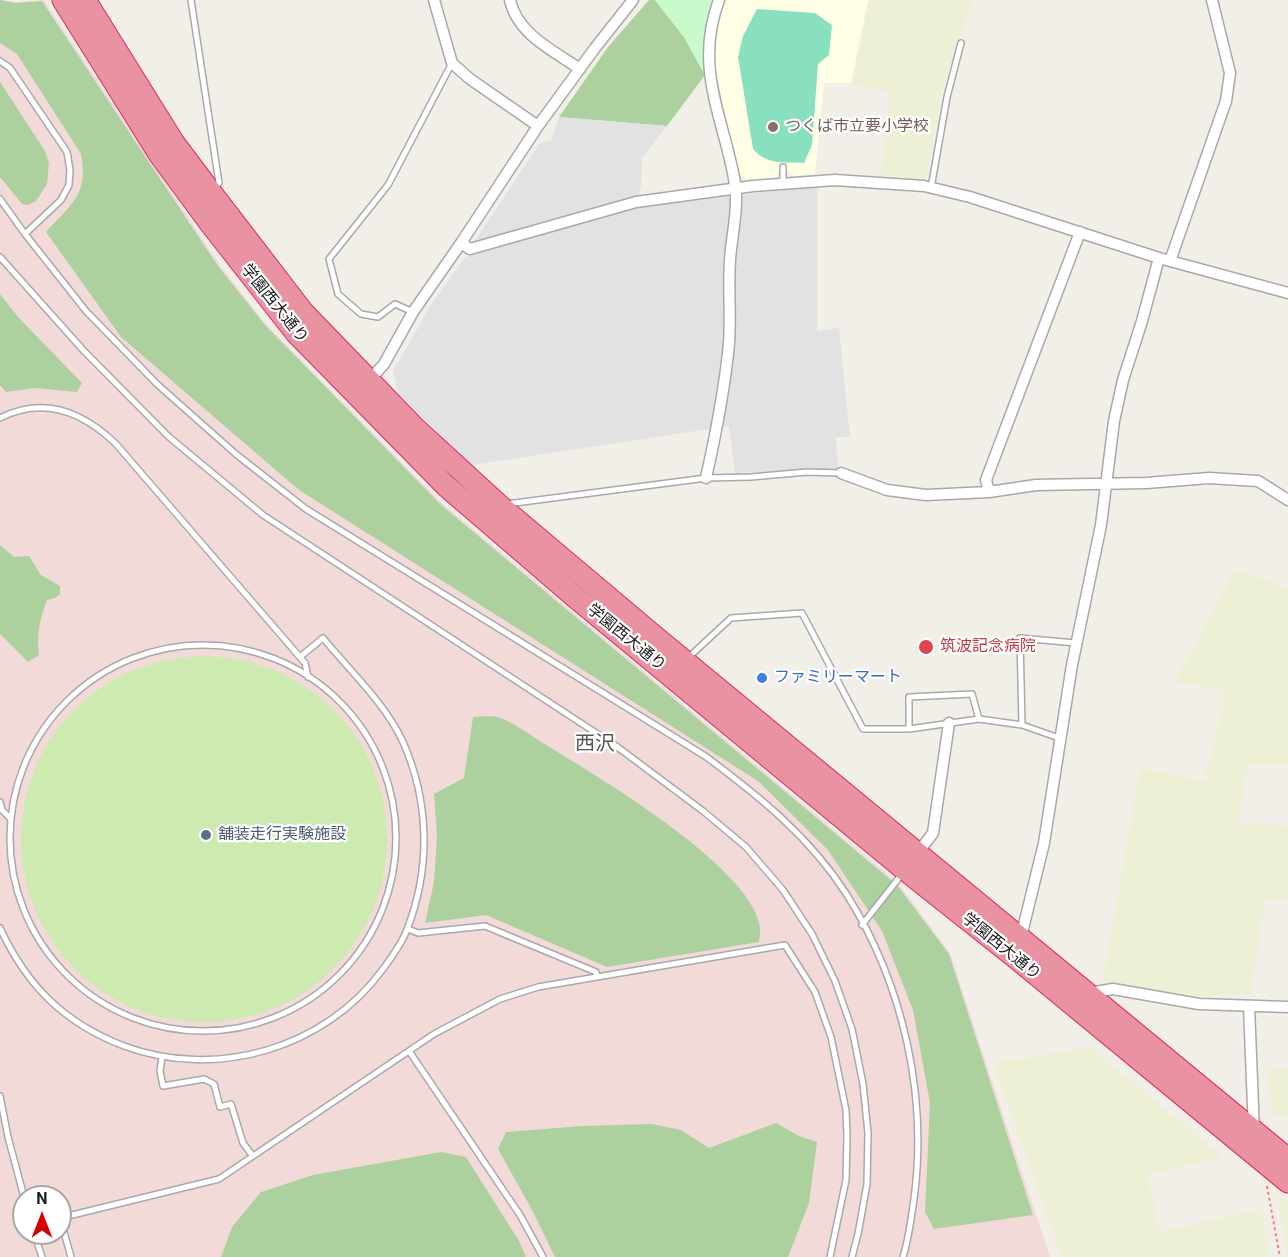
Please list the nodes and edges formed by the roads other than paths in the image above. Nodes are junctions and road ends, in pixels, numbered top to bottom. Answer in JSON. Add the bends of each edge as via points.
{"nodes":[{"id":1,"x":63,"y":0,"type":"edge"},
{"id":2,"x":85,"y":0,"type":"edge"},
{"id":3,"x":191,"y":0,"type":"edge"},
{"id":4,"x":434,"y":0,"type":"edge"},
{"id":5,"x":510,"y":0,"type":"edge"},
{"id":6,"x":633,"y":0,"type":"edge"},
{"id":7,"x":719,"y":0,"type":"edge"},
{"id":8,"x":1212,"y":0,"type":"edge"},
{"id":9,"x":961,"y":43,"type":"dead end"},
{"id":10,"x":0,"y":61,"type":"edge"},
{"id":11,"x":452,"y":63,"type":"junction"},
{"id":12,"x":580,"y":69,"type":"junction"},
{"id":13,"x":538,"y":126,"type":"junction"},
{"id":14,"x":783,"y":167,"type":"dead end"},
{"id":15,"x":783,"y":186,"type":"junction"},
{"id":16,"x":931,"y":188,"type":"junction"},
{"id":17,"x":736,"y":189,"type":"junction"},
{"id":18,"x":210,"y":191,"type":"junction"},
{"id":19,"x":0,"y":199,"type":"edge"},
{"id":20,"x":1080,"y":232,"type":"junction"},
{"id":21,"x":25,"y":234,"type":"junction"},
{"id":22,"x":461,"y":243,"type":"junction"},
{"id":23,"x":0,"y":257,"type":"edge"},
{"id":24,"x":1165,"y":259,"type":"junction"},
{"id":25,"x":1288,"y":293,"type":"edge"},
{"id":26,"x":413,"y":312,"type":"junction"},
{"id":27,"x":362,"y":388,"type":"junction"},
{"id":28,"x":0,"y":418,"type":"edge"},
{"id":29,"x":842,"y":473,"type":"joint"},
{"id":30,"x":706,"y":478,"type":"junction"},
{"id":31,"x":1105,"y":482,"type":"junction"},
{"id":32,"x":989,"y":492,"type":"junction"},
{"id":33,"x":1288,"y":500,"type":"edge"},
{"id":34,"x":500,"y":506,"type":"junction"},
{"id":35,"x":1076,"y":643,"type":"junction"},
{"id":36,"x":300,"y":657,"type":"junction"},
{"id":37,"x":685,"y":661,"type":"junction"},
{"id":38,"x":308,"y":677,"type":"junction"},
{"id":39,"x":979,"y":719,"type":"junction"},
{"id":40,"x":949,"y":723,"type":"junction"},
{"id":41,"x":1022,"y":725,"type":"junction"},
{"id":42,"x":909,"y":729,"type":"junction"},
{"id":43,"x":1059,"y":738,"type":"junction"},
{"id":44,"x":0,"y":802,"type":"edge"},
{"id":45,"x":11,"y":819,"type":"junction"},
{"id":46,"x":911,"y":862,"type":"junction"},
{"id":47,"x":862,"y":925,"type":"junction"},
{"id":48,"x":0,"y":928,"type":"edge"},
{"id":49,"x":408,"y":929,"type":"junction"},
{"id":50,"x":1018,"y":948,"type":"junction"},
{"id":51,"x":597,"y":977,"type":"junction"},
{"id":52,"x":1087,"y":993,"type":"junction"},
{"id":53,"x":1249,"y":1006,"type":"junction"},
{"id":54,"x":1288,"y":1007,"type":"edge"},
{"id":55,"x":409,"y":1051,"type":"junction"},
{"id":56,"x":162,"y":1057,"type":"junction"},
{"id":57,"x":0,"y":1096,"type":"edge"},
{"id":58,"x":1254,"y":1131,"type":"junction"},
{"id":59,"x":252,"y":1155,"type":"junction"},
{"id":60,"x":1283,"y":1170,"type":"edge"},
{"id":61,"x":21,"y":1185,"type":"edge"},
{"id":62,"x":71,"y":1257,"type":"edge"},
{"id":63,"x":543,"y":1257,"type":"edge"},
{"id":64,"x":830,"y":1257,"type":"edge"},
{"id":65,"x":852,"y":1257,"type":"edge"},
{"id":66,"x":903,"y":1257,"type":"edge"}],
"edges":[{"from":1,"to":27,"type":"highway","name":"学園西大通り","via":[[127,105],[202,214],[296,333]]},
{"from":2,"to":18,"type":"highway","name":"学園西大通り","via":[[174,143]]},
{"from":3,"to":18,"type":"lane","via":[[219,183]]},
{"from":4,"to":11,"type":"street"},
{"from":5,"to":12,"type":"street","via":[[533,37]]},
{"from":6,"to":12,"type":"street"},
{"from":7,"to":17,"type":"street","via":[[708,58],[710,81]]},
{"from":8,"to":24,"type":"street","via":[[1230,73],[1226,101]]},
{"from":9,"to":16,"type":"lane"},
{"from":10,"to":21,"type":"lane","via":[[10,68],[67,153],[70,170],[69,185],[61,200]]},
{"from":11,"to":13,"type":"street"},
{"from":11,"to":26,"type":"lane","via":[[388,185],[329,259],[338,294],[361,314],[378,316],[395,303]]},
{"from":12,"to":13,"type":"street"},
{"from":13,"to":22,"type":"street"},
{"from":14,"to":15,"type":"lane"},
{"from":15,"to":16,"type":"street","via":[[835,180]]},
{"from":15,"to":17,"type":"street"},
{"from":16,"to":20,"type":"street","via":[[996,204]]},
{"from":17,"to":22,"type":"street","via":[[636,202],[470,249]]},
{"from":17,"to":30,"type":"street","via":[[728,351]]},
{"from":18,"to":27,"type":"highway","name":"学園西大通り"},
{"from":19,"to":21,"type":"lane"},
{"from":20,"to":24,"type":"street"},
{"from":20,"to":32,"type":"street","via":[[986,480]]},
{"from":21,"to":47,"type":"lane","via":[[94,319],[158,385],[237,455],[306,509],[686,744],[758,795],[819,859]]},
{"from":22,"to":26,"type":"street"},
{"from":23,"to":65,"type":"lane","via":[[84,351],[169,436],[263,515],[616,746],[746,847],[783,890],[812,934],[834,981],[852,1029],[863,1084],[868,1133],[867,1184]]},
{"from":24,"to":25,"type":"street"},
{"from":24,"to":31,"type":"street","via":[[1123,380]]},
{"from":26,"to":27,"type":"street","via":[[384,364]]},
{"from":27,"to":34,"type":"highway","name":"学園西大通り","via":[[415,428]]},
{"from":27,"to":46,"type":"highway","name":"学園西大通り","via":[[446,486],[575,597]]},
{"from":28,"to":36,"type":"lane","via":[[35,408],[58,409],[100,428]]},
{"from":29,"to":30,"type":"lane"},
{"from":29,"to":32,"type":"street","via":[[887,490],[926,495]]},
{"from":30,"to":34,"type":"lane"},
{"from":31,"to":32,"type":"street"},
{"from":31,"to":33,"type":"street","via":[[1209,478],[1258,481]]},
{"from":31,"to":35,"type":"street","via":[[1101,525]]},
{"from":34,"to":37,"type":"highway","name":"学園西大通り"},
{"from":35,"to":41,"type":"lane","via":[[1020,638]]},
{"from":35,"to":43,"type":"street"},
{"from":36,"to":38,"type":"lane","via":[[306,663]]},
{"from":36,"to":49,"type":"lane","via":[[323,638],[387,714],[414,768],[425,833],[424,867]]},
{"from":37,"to":42,"type":"lane","via":[[730,618],[802,614],[863,729]]},
{"from":37,"to":46,"type":"highway","name":"学園西大通り"},
{"from":38,"to":45,"type":"lane","via":[[257,653],[201,646],[146,654],[120,665],[87,685],[53,717],[25,765]]},
{"from":38,"to":45,"type":"lane","via":[[351,714],[367,736],[390,788],[397,843],[387,899],[362,949],[323,990],[291,1010],[247,1026],[191,1031],[136,1019],[87,992],[65,974],[32,928],[14,875]]},
{"from":39,"to":40,"type":"lane"},
{"from":39,"to":41,"type":"lane"},
{"from":39,"to":42,"type":"lane","via":[[972,694],[909,697]]},
{"from":40,"to":42,"type":"lane"},
{"from":40,"to":46,"type":"street","via":[[933,833]]},
{"from":41,"to":43,"type":"lane"},
{"from":43,"to":50,"type":"street","via":[[1044,843]]},
{"from":44,"to":45,"type":"lane"},
{"from":46,"to":47,"type":"lane"},
{"from":46,"to":50,"type":"highway","name":"学園西大通り"},
{"from":47,"to":66,"type":"lane","via":[[884,970],[898,1012],[916,1092],[919,1137],[915,1189]]},
{"from":48,"to":56,"type":"lane","via":[[26,975],[73,1020],[103,1038]]},
{"from":49,"to":51,"type":"lane","via":[[418,933],[485,926],[596,972]]},
{"from":49,"to":56,"type":"lane","via":[[374,982],[325,1024],[298,1039],[231,1059],[196,1061]]},
{"from":50,"to":52,"type":"highway","name":"学園西大通り"},
{"from":50,"to":60,"type":"highway","name":"学園西大通り"},
{"from":51,"to":55,"type":"lane","via":[[521,991],[434,1034]]},
{"from":51,"to":64,"type":"lane","via":[[785,945],[815,992],[831,1037],[846,1110],[846,1180]]},
{"from":52,"to":53,"type":"street","via":[[1113,989],[1199,1004]]},
{"from":52,"to":58,"type":"highway","name":"学園西大通り"},
{"from":53,"to":54,"type":"street"},
{"from":53,"to":58,"type":"street"},
{"from":55,"to":59,"type":"lane"},
{"from":55,"to":63,"type":"lane","via":[[520,1215]]},
{"from":56,"to":59,"type":"lane","via":[[163,1086],[204,1079],[214,1084],[220,1107],[231,1104],[243,1143]]},
{"from":57,"to":61,"type":"lane"},
{"from":58,"to":60,"type":"highway","name":"学園西大通り"},
{"from":59,"to":62,"type":"lane","via":[[219,1179],[60,1218]]}]}
